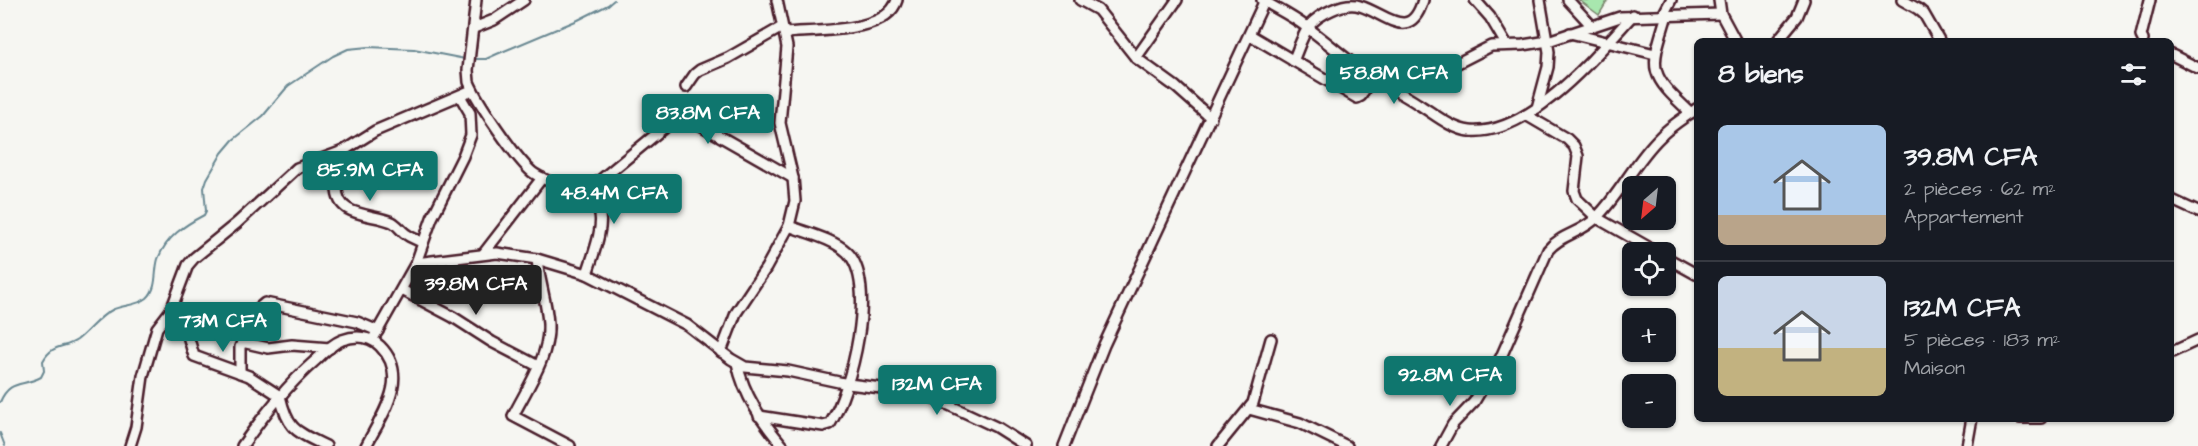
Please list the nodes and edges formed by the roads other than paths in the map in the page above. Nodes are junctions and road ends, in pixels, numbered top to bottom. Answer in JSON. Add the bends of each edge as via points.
{"nodes":[{"id":1,"x":476,"y":0,"type":"edge"},
{"id":2,"x":524,"y":0,"type":"edge"},
{"id":3,"x":777,"y":0,"type":"edge"},
{"id":4,"x":897,"y":0,"type":"edge"},
{"id":5,"x":1080,"y":0,"type":"edge"},
{"id":6,"x":1177,"y":0,"type":"edge"},
{"id":7,"x":1264,"y":0,"type":"edge"},
{"id":8,"x":1423,"y":0,"type":"edge"},
{"id":9,"x":1475,"y":0,"type":"edge"},
{"id":10,"x":1540,"y":0,"type":"edge"},
{"id":11,"x":1568,"y":0,"type":"edge"},
{"id":12,"x":1671,"y":0,"type":"edge"},
{"id":13,"x":1719,"y":0,"type":"edge"},
{"id":14,"x":1804,"y":0,"type":"edge"},
{"id":15,"x":1902,"y":0,"type":"edge"},
{"id":16,"x":2150,"y":0,"type":"edge"},
{"id":17,"x":1721,"y":14,"type":"junction"},
{"id":18,"x":1633,"y":15,"type":"junction"},
{"id":19,"x":1665,"y":15,"type":"junction"},
{"id":20,"x":1591,"y":25,"type":"junction"},
{"id":21,"x":1308,"y":27,"type":"junction"},
{"id":22,"x":474,"y":28,"type":"junction"},
{"id":23,"x":784,"y":30,"type":"junction"},
{"id":24,"x":1570,"y":33,"type":"junction"},
{"id":25,"x":1250,"y":35,"type":"junction"},
{"id":26,"x":1733,"y":38,"type":"edge"},
{"id":27,"x":1780,"y":38,"type":"edge"},
{"id":28,"x":1938,"y":38,"type":"edge"},
{"id":29,"x":2142,"y":38,"type":"edge"},
{"id":30,"x":1548,"y":40,"type":"junction"},
{"id":31,"x":1608,"y":43,"type":"junction"},
{"id":32,"x":1506,"y":44,"type":"junction"},
{"id":33,"x":1655,"y":54,"type":"junction"},
{"id":34,"x":2174,"y":56,"type":"edge"},
{"id":35,"x":1136,"y":58,"type":"junction"},
{"id":36,"x":1293,"y":61,"type":"junction"},
{"id":37,"x":2198,"y":68,"type":"edge"},
{"id":38,"x":1371,"y":77,"type":"junction"},
{"id":39,"x":686,"y":87,"type":"dead end"},
{"id":40,"x":472,"y":90,"type":"junction"},
{"id":41,"x":460,"y":96,"type":"junction"},
{"id":42,"x":1537,"y":108,"type":"junction"},
{"id":43,"x":1694,"y":111,"type":"edge"},
{"id":44,"x":1526,"y":115,"type":"junction"},
{"id":45,"x":1211,"y":118,"type":"junction"},
{"id":46,"x":344,"y":151,"type":"junction"},
{"id":47,"x":542,"y":178,"type":"junction"},
{"id":48,"x":793,"y":178,"type":"junction"},
{"id":49,"x":580,"y":196,"type":"junction"},
{"id":50,"x":2174,"y":201,"type":"edge"},
{"id":51,"x":2198,"y":212,"type":"edge"},
{"id":52,"x":1597,"y":218,"type":"junction"},
{"id":53,"x":789,"y":226,"type":"junction"},
{"id":54,"x":1639,"y":242,"type":"edge"},
{"id":55,"x":423,"y":243,"type":"junction"},
{"id":56,"x":484,"y":253,"type":"junction"},
{"id":57,"x":537,"y":259,"type":"junction"},
{"id":58,"x":417,"y":262,"type":"junction"},
{"id":59,"x":1676,"y":263,"type":"edge"},
{"id":60,"x":1694,"y":273,"type":"edge"},
{"id":61,"x":587,"y":274,"type":"junction"},
{"id":62,"x":402,"y":290,"type":"junction"},
{"id":63,"x":171,"y":310,"type":"junction"},
{"id":64,"x":375,"y":335,"type":"junction"},
{"id":65,"x":1271,"y":339,"type":"dead end"},
{"id":66,"x":2198,"y":340,"type":"edge"},
{"id":67,"x":242,"y":342,"type":"junction"},
{"id":68,"x":330,"y":348,"type":"junction"},
{"id":69,"x":2174,"y":349,"type":"edge"},
{"id":70,"x":721,"y":352,"type":"junction"},
{"id":71,"x":737,"y":363,"type":"junction"},
{"id":72,"x":538,"y":366,"type":"junction"},
{"id":73,"x":240,"y":373,"type":"junction"},
{"id":74,"x":848,"y":384,"type":"junction"},
{"id":75,"x":280,"y":396,"type":"junction"},
{"id":76,"x":1249,"y":409,"type":"junction"},
{"id":77,"x":759,"y":416,"type":"junction"},
{"id":78,"x":1971,"y":422,"type":"edge"},
{"id":79,"x":1012,"y":442,"type":"edge"},
{"id":80,"x":1067,"y":445,"type":"edge"},
{"id":81,"x":130,"y":446,"type":"edge"},
{"id":82,"x":242,"y":446,"type":"edge"},
{"id":83,"x":326,"y":446,"type":"edge"},
{"id":84,"x":366,"y":446,"type":"edge"},
{"id":85,"x":570,"y":446,"type":"edge"},
{"id":86,"x":783,"y":446,"type":"edge"},
{"id":87,"x":1026,"y":446,"type":"edge"},
{"id":88,"x":1218,"y":446,"type":"edge"},
{"id":89,"x":1347,"y":446,"type":"edge"},
{"id":90,"x":1441,"y":446,"type":"edge"},
{"id":91,"x":1967,"y":446,"type":"edge"}],
"edges":[{"from":1,"to":22,"type":"street"},
{"from":2,"to":22,"type":"street"},
{"from":3,"to":23,"type":"street"},
{"from":4,"to":23,"type":"street","via":[[890,12],[868,25]]},
{"from":5,"to":35,"type":"street","via":[[1098,10]]},
{"from":6,"to":35,"type":"street"},
{"from":7,"to":21,"type":"street"},
{"from":7,"to":25,"type":"street"},
{"from":8,"to":21,"type":"street","via":[[1409,22],[1388,21],[1359,5],[1349,5],[1326,13]]},
{"from":9,"to":32,"type":"street","via":[[1490,16]]},
{"from":10,"to":30,"type":"street"},
{"from":11,"to":20,"type":"street"},
{"from":12,"to":19,"type":"street"},
{"from":13,"to":17,"type":"street"},
{"from":14,"to":27,"type":"street","via":[[1797,17]]},
{"from":15,"to":28,"type":"street","via":[[1924,14]]},
{"from":16,"to":29,"type":"street"},
{"from":17,"to":19,"type":"street"},
{"from":17,"to":26,"type":"street"},
{"from":18,"to":19,"type":"street"},
{"from":18,"to":20,"type":"street"},
{"from":18,"to":31,"type":"street"},
{"from":19,"to":33,"type":"street"},
{"from":20,"to":24,"type":"street"},
{"from":21,"to":36,"type":"street"},
{"from":21,"to":38,"type":"street"},
{"from":22,"to":40,"type":"street","via":[[468,70]]},
{"from":23,"to":39,"type":"street","via":[[700,70]]},
{"from":23,"to":48,"type":"street","via":[[788,47],[780,123]]},
{"from":24,"to":30,"type":"street"},
{"from":24,"to":31,"type":"street"},
{"from":25,"to":36,"type":"street"},
{"from":25,"to":45,"type":"street"},
{"from":30,"to":32,"type":"street"},
{"from":30,"to":42,"type":"street","via":[[1548,68]]},
{"from":31,"to":33,"type":"street"},
{"from":31,"to":42,"type":"street"},
{"from":32,"to":38,"type":"street","via":[[1491,46],[1433,74]]},
{"from":33,"to":43,"type":"street","via":[[1661,83]]},
{"from":34,"to":37,"type":"street"},
{"from":35,"to":45,"type":"street"},
{"from":36,"to":38,"type":"street","via":[[1354,98],[1361,96]]},
{"from":38,"to":44,"type":"street","via":[[1468,131],[1497,127]]},
{"from":40,"to":41,"type":"street"},
{"from":40,"to":47,"type":"street","via":[[520,159]]},
{"from":41,"to":46,"type":"street","via":[[375,131]]},
{"from":41,"to":55,"type":"street","via":[[470,113],[471,135]]},
{"from":42,"to":44,"type":"street"},
{"from":43,"to":52,"type":"street","via":[[1659,138]]},
{"from":44,"to":52,"type":"street","via":[[1574,146],[1578,156],[1575,196]]},
{"from":45,"to":80,"type":"street","via":[[1104,345]]},
{"from":46,"to":55,"type":"street","via":[[336,190],[342,206],[394,223]]},
{"from":46,"to":63,"type":"street","via":[[297,168],[194,258]]},
{"from":47,"to":49,"type":"street"},
{"from":47,"to":56,"type":"street"},
{"from":48,"to":49,"type":"street","via":[[686,120],[666,126]]},
{"from":48,"to":53,"type":"street","via":[[795,201]]},
{"from":49,"to":61,"type":"street","via":[[594,204],[601,218]]},
{"from":50,"to":51,"type":"street"},
{"from":52,"to":54,"type":"street"},
{"from":52,"to":90,"type":"street","via":[[1548,250],[1501,357]]},
{"from":53,"to":70,"type":"street","via":[[736,313]]},
{"from":53,"to":74,"type":"street","via":[[841,247],[854,261],[861,311],[859,343]]},
{"from":55,"to":58,"type":"street"},
{"from":56,"to":57,"type":"street"},
{"from":56,"to":58,"type":"street"},
{"from":57,"to":61,"type":"street"},
{"from":57,"to":72,"type":"street","via":[[548,323],[548,337]]},
{"from":58,"to":62,"type":"street"},
{"from":59,"to":60,"type":"street"},
{"from":61,"to":70,"type":"street","via":[[687,325]]},
{"from":62,"to":64,"type":"street"},
{"from":62,"to":72,"type":"street"},
{"from":63,"to":73,"type":"street","via":[[186,329],[194,356]]},
{"from":63,"to":81,"type":"street","via":[[157,328]]},
{"from":64,"to":67,"type":"street","via":[[357,322],[265,303],[253,313]]},
{"from":64,"to":68,"type":"street","via":[[342,340]]},
{"from":64,"to":84,"type":"street","via":[[393,364],[394,388]]},
{"from":65,"to":76,"type":"street"},
{"from":66,"to":69,"type":"street"},
{"from":67,"to":68,"type":"street","via":[[268,348]]},
{"from":67,"to":73,"type":"street","via":[[238,352]]},
{"from":68,"to":75,"type":"street"},
{"from":70,"to":71,"type":"street"},
{"from":71,"to":74,"type":"street"},
{"from":71,"to":77,"type":"street","via":[[741,381]]},
{"from":72,"to":85,"type":"street","via":[[513,416]]},
{"from":73,"to":75,"type":"street"},
{"from":74,"to":77,"type":"street","via":[[834,418],[826,425]]},
{"from":74,"to":79,"type":"street","via":[[923,393]]},
{"from":75,"to":82,"type":"street"},
{"from":75,"to":83,"type":"street","via":[[291,426]]},
{"from":76,"to":88,"type":"street"},
{"from":76,"to":89,"type":"street","via":[[1300,423]]},
{"from":77,"to":86,"type":"street"},
{"from":78,"to":91,"type":"street"},
{"from":79,"to":87,"type":"street"}]}
